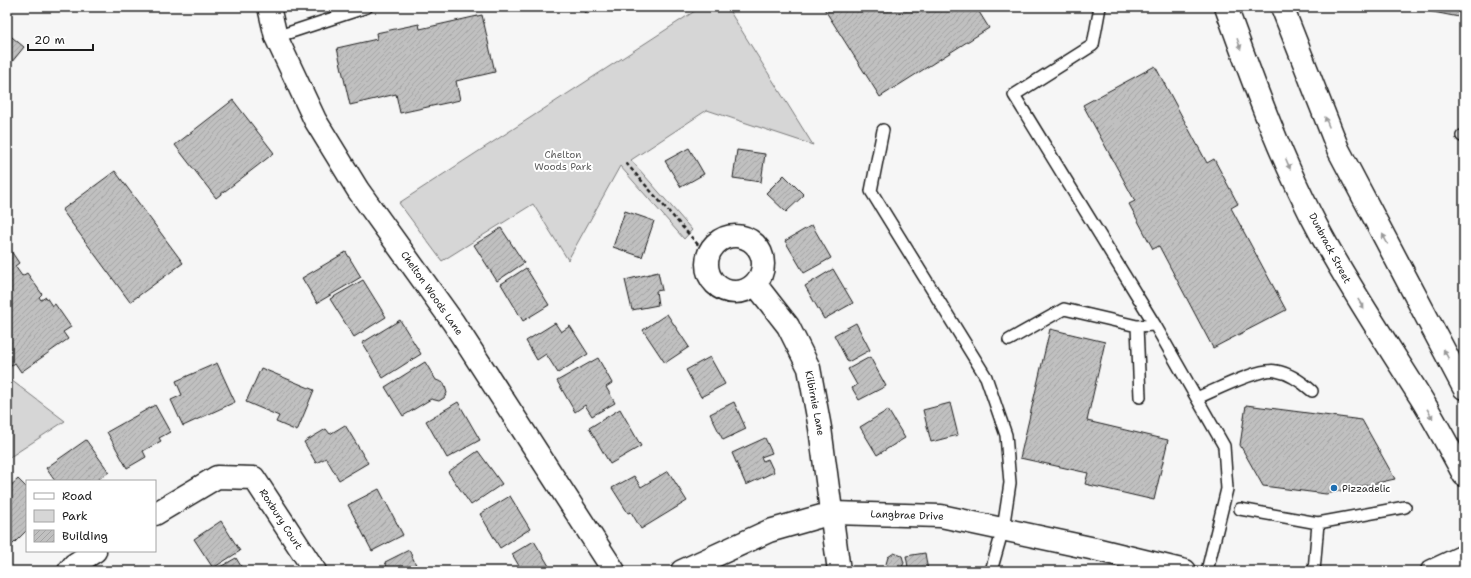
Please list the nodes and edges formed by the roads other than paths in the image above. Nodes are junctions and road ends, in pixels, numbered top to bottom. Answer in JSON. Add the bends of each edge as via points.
{"nodes":[{"id":1,"x":270,"y":7,"type":"edge"},
{"id":2,"x":367,"y":7,"type":"edge"},
{"id":3,"x":1100,"y":7,"type":"edge"},
{"id":4,"x":1226,"y":7,"type":"edge"},
{"id":5,"x":1282,"y":7,"type":"edge"},
{"id":6,"x":276,"y":37,"type":"junction"},
{"id":7,"x":883,"y":130,"type":"dead end"},
{"id":8,"x":756,"y":285,"type":"junction"},
{"id":9,"x":1155,"y":325,"type":"junction"},
{"id":10,"x":1137,"y":326,"type":"junction"},
{"id":11,"x":1009,"y":340,"type":"dead end"},
{"id":12,"x":1464,"y":388,"type":"edge"},
{"id":13,"x":1312,"y":390,"type":"dead end"},
{"id":14,"x":1140,"y":397,"type":"dead end"},
{"id":15,"x":1197,"y":398,"type":"junction"},
{"id":16,"x":1464,"y":475,"type":"edge"},
{"id":17,"x":1405,"y":507,"type":"dead end"},
{"id":18,"x":1240,"y":510,"type":"dead end"},
{"id":19,"x":156,"y":513,"type":"edge"},
{"id":20,"x":832,"y":513,"type":"junction"},
{"id":21,"x":1318,"y":522,"type":"junction"},
{"id":22,"x":1003,"y":529,"type":"junction"},
{"id":23,"x":94,"y":552,"type":"edge"},
{"id":24,"x":1464,"y":556,"type":"edge"},
{"id":25,"x":69,"y":571,"type":"edge"},
{"id":26,"x":315,"y":571,"type":"edge"},
{"id":27,"x":614,"y":571,"type":"edge"},
{"id":28,"x":682,"y":571,"type":"edge"},
{"id":29,"x":839,"y":571,"type":"edge"},
{"id":30,"x":990,"y":571,"type":"edge"},
{"id":31,"x":1185,"y":571,"type":"edge"},
{"id":32,"x":1208,"y":571,"type":"edge"},
{"id":33,"x":1314,"y":571,"type":"edge"},
{"id":34,"x":1432,"y":571,"type":"edge"}],
"edges":[{"from":1,"to":6,"type":"street","name":"Chelton Woods Lane"},
{"from":2,"to":6,"type":"lane"},
{"from":3,"to":9,"type":"lane","via":[[1093,45],[1014,95]]},
{"from":4,"to":16,"type":"street","name":"Dunbrack Street","one_way":true,"via":[[1253,83],[1322,237],[1422,400]]},
{"from":12,"to":5,"type":"street","one_way":true,"via":[[1338,149]]},
{"from":6,"to":27,"type":"street","name":"Chelton Woods Lane","via":[[315,120],[358,190],[454,322]]},
{"from":7,"to":22,"type":"lane","via":[[871,191],[986,377],[1006,435],[1010,483]]},
{"from":8,"to":8,"type":"street","via":[[739,293],[729,293],[713,283],[708,274],[708,256],[720,240],[729,236],[739,236],[755,244],[764,259],[761,277]]},
{"from":8,"to":20,"type":"street","name":"Kilbirnie Lane","via":[[788,326],[809,368]]},
{"from":9,"to":10,"type":"lane"},
{"from":9,"to":15,"type":"lane"},
{"from":10,"to":11,"type":"lane","via":[[1064,309]]},
{"from":10,"to":14,"type":"lane"},
{"from":13,"to":15,"type":"lane","via":[[1300,381],[1275,370],[1252,375]]},
{"from":15,"to":32,"type":"lane","via":[[1224,446],[1227,489]]},
{"from":17,"to":21,"type":"lane"},
{"from":18,"to":21,"type":"lane"},
{"from":19,"to":26,"type":"street","name":"Roxbury Court","via":[[217,477],[254,478]]},
{"from":20,"to":22,"type":"street","name":"Langbrae Drive","via":[[941,516]]},
{"from":20,"to":28,"type":"street","name":"Langbrae Drive","via":[[769,531]]},
{"from":20,"to":29,"type":"street","name":"Kilbirnie Lane"},
{"from":21,"to":33,"type":"lane"},
{"from":22,"to":30,"type":"lane"},
{"from":22,"to":31,"type":"street","name":"Langbrae Drive"},
{"from":23,"to":25,"type":"street"},
{"from":24,"to":34,"type":"street"}]}
